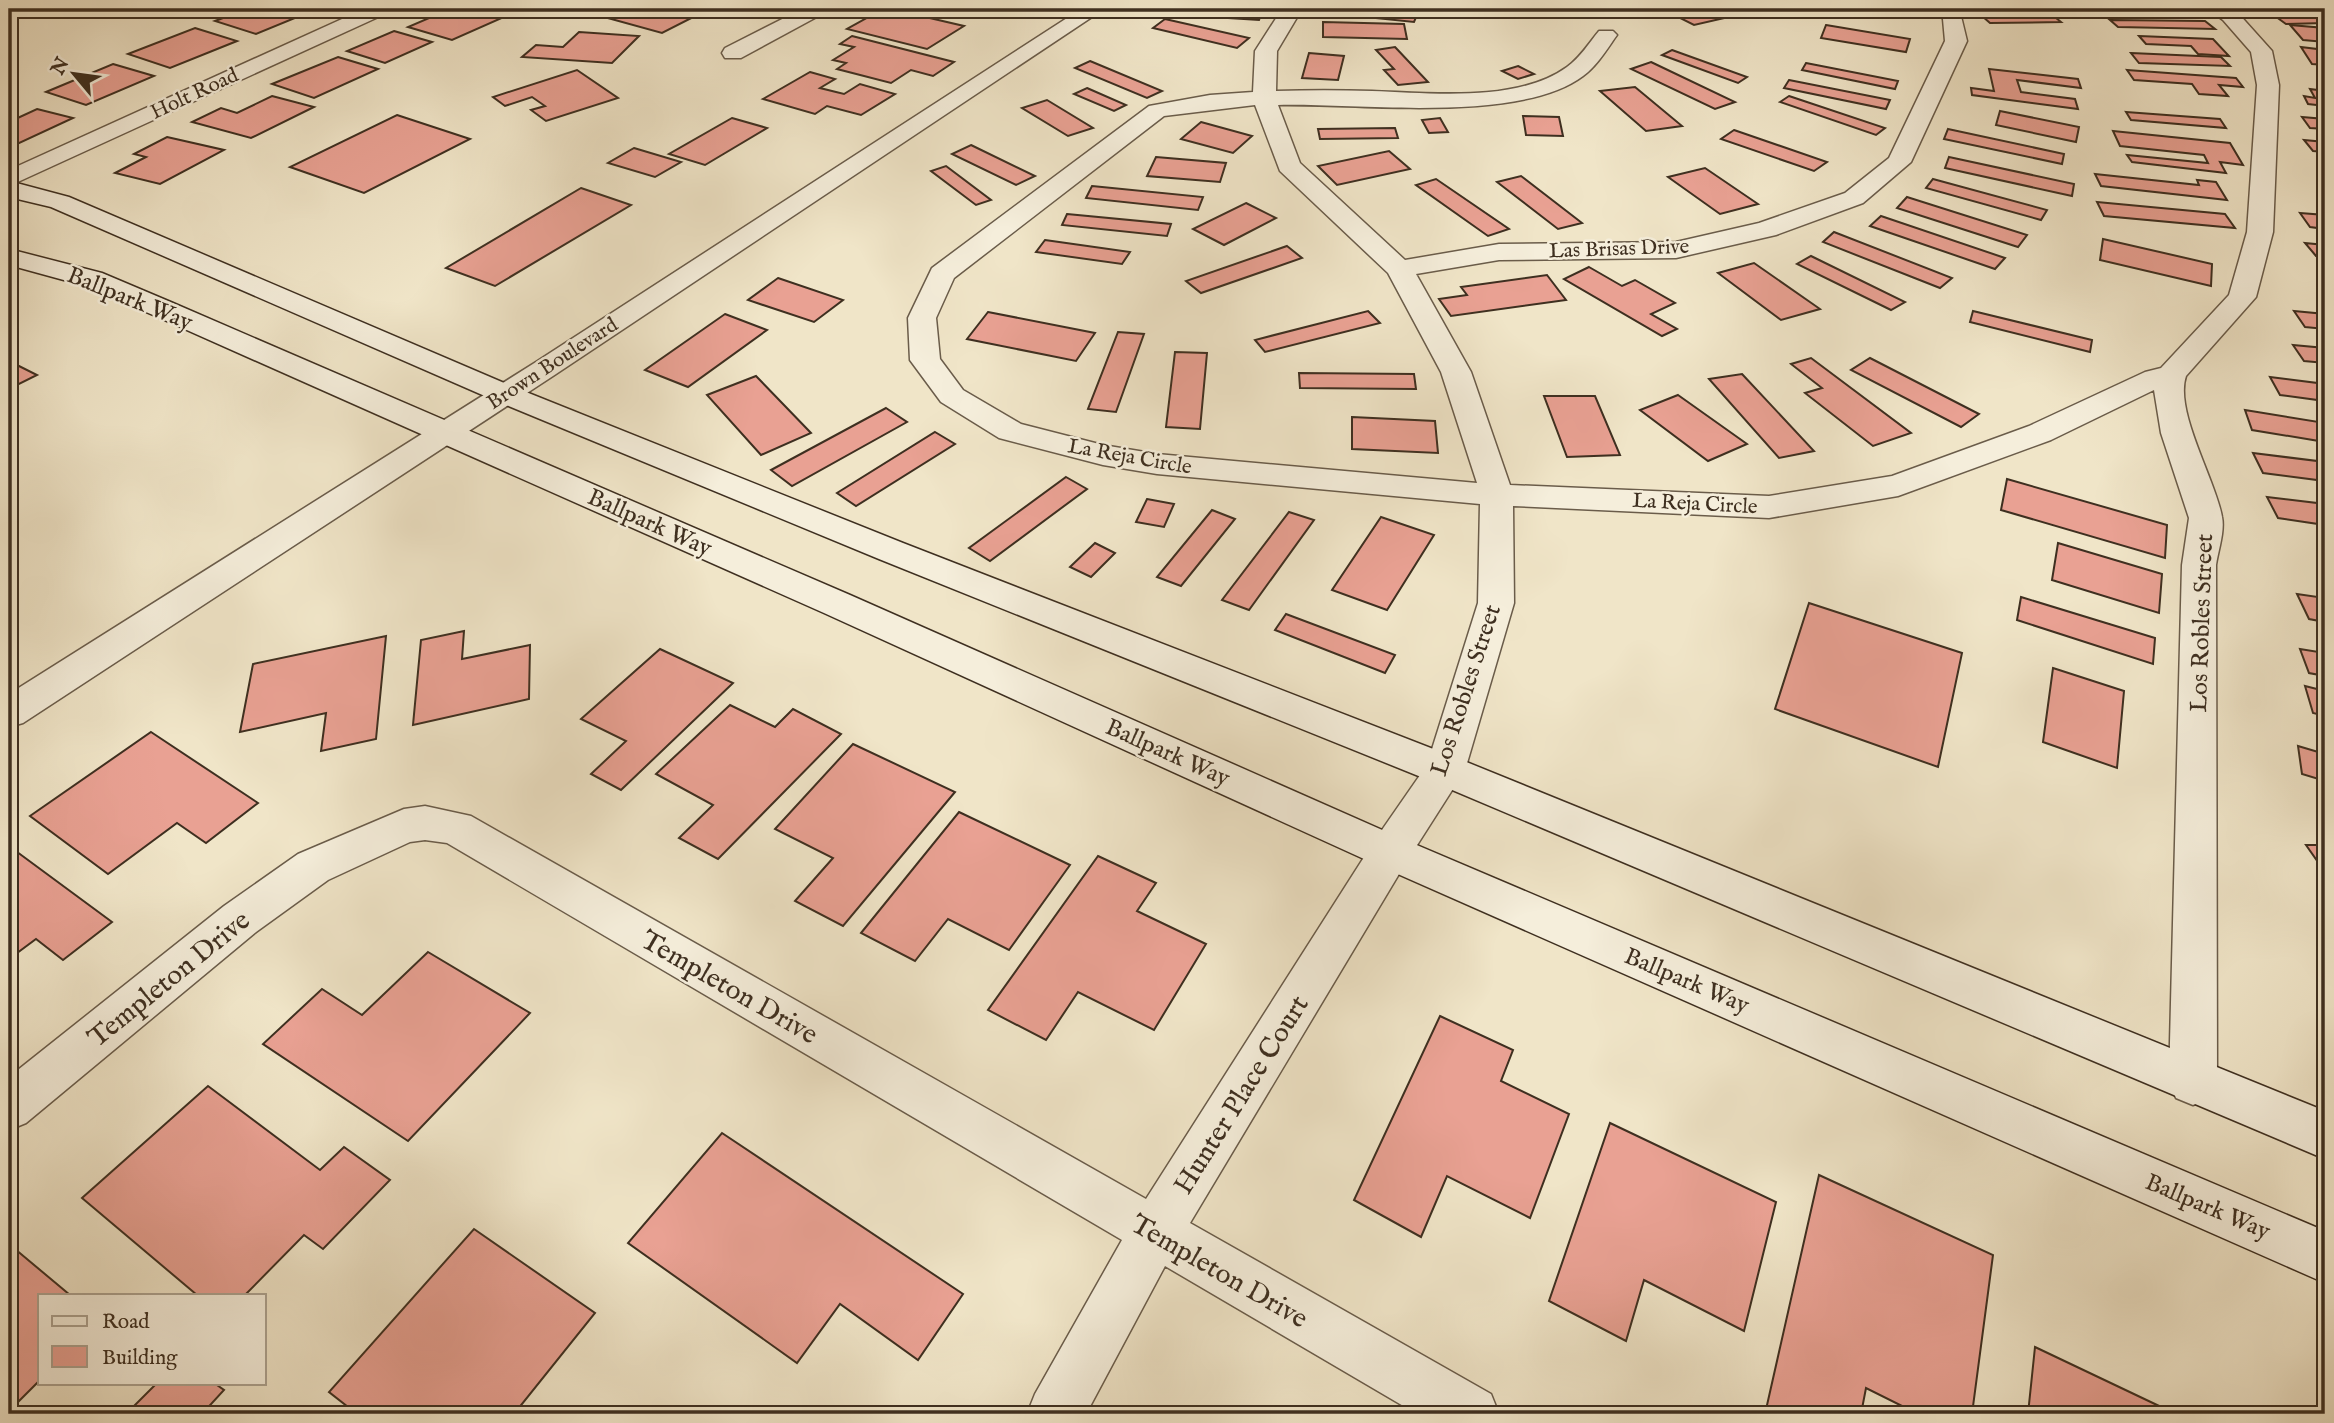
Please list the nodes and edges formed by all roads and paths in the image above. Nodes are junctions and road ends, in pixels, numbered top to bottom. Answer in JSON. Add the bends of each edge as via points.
{"nodes":[{"id":1,"x":380,"y":9,"type":"edge"},
{"id":2,"x":817,"y":9,"type":"edge"},
{"id":3,"x":1094,"y":9,"type":"edge"},
{"id":4,"x":1292,"y":9,"type":"edge"},
{"id":5,"x":1942,"y":9,"type":"edge"},
{"id":6,"x":2218,"y":9,"type":"edge"},
{"id":7,"x":1606,"y":36,"type":"dead end"},
{"id":8,"x":733,"y":53,"type":"dead end"},
{"id":9,"x":1265,"y":98,"type":"junction"},
{"id":10,"x":9,"y":179,"type":"edge"},
{"id":11,"x":9,"y":189,"type":"edge"},
{"id":12,"x":9,"y":257,"type":"edge"},
{"id":13,"x":1399,"y":269,"type":"junction"},
{"id":14,"x":2172,"y":374,"type":"junction"},
{"id":15,"x":505,"y":394,"type":"junction"},
{"id":16,"x":446,"y":432,"type":"junction"},
{"id":17,"x":1497,"y":495,"type":"junction"},
{"id":18,"x":9,"y":713,"type":"edge"},
{"id":19,"x":1445,"y":770,"type":"junction"},
{"id":20,"x":1390,"y":852,"type":"junction"},
{"id":21,"x":2193,"y":1082,"type":"junction"},
{"id":22,"x":9,"y":1107,"type":"edge"},
{"id":23,"x":2325,"y":1135,"type":"edge"},
{"id":24,"x":1155,"y":1232,"type":"junction"},
{"id":25,"x":2325,"y":1256,"type":"edge"},
{"id":26,"x":1055,"y":1414,"type":"edge"},
{"id":27,"x":1471,"y":1414,"type":"edge"}],
"edges":[{"from":1,"to":10,"type":"street","name":"Holt Road"},
{"from":2,"to":8,"type":"street"},
{"from":3,"to":15,"type":"street","name":"Brown Boulevard"},
{"from":4,"to":9,"type":"street","name":"Los Robles Street","via":[[1266,51]]},
{"from":5,"to":13,"type":"street","name":"Las Brisas Drive","via":[[1953,16],[1955,41],[1899,162],[1854,198],[1767,229],[1676,250],[1499,252]]},
{"from":6,"to":14,"type":"street","via":[[2261,51],[2268,85],[2260,232],[2242,297]]},
{"from":7,"to":9,"type":"street","name":"La Reja Circle","via":[[1573,74],[1520,94],[1453,100]]},
{"from":9,"to":13,"type":"street","name":"Los Robles Street","via":[[1289,166]]},
{"from":9,"to":17,"type":"street","name":"La Reja Circle","via":[[1199,102],[1157,111],[942,274],[922,318],[925,360],[952,396],[1010,431],[1103,455]]},
{"from":11,"to":15,"type":"street","via":[[60,202]]},
{"from":12,"to":16,"type":"street","name":"Ballpark Way","via":[[92,279]]},
{"from":13,"to":17,"type":"street","name":"Los Robles Street","via":[[1455,372]]},
{"from":14,"to":17,"type":"street","name":"La Reja Circle","via":[[2040,433],[1898,486],[1769,507]]},
{"from":14,"to":21,"type":"street","name":"Los Robles Street","via":[[2168,385],[2177,433],[2206,518],[2199,565]]},
{"from":15,"to":16,"type":"street","name":"Brown Boulevard"},
{"from":15,"to":19,"type":"street"},
{"from":16,"to":18,"type":"street","name":"Brown Boulevard"},
{"from":16,"to":20,"type":"street","name":"Ballpark Way"},
{"from":17,"to":19,"type":"street","name":"Los Robles Street","via":[[1496,603]]},
{"from":19,"to":20,"type":"street","name":"Los Robles Street"},
{"from":19,"to":21,"type":"street"},
{"from":20,"to":24,"type":"street","name":"Hunter Place Court"},
{"from":20,"to":25,"type":"street","name":"Ballpark Way"},
{"from":21,"to":23,"type":"street"},
{"from":22,"to":24,"type":"street","name":"Templeton Drive","via":[[240,919],[313,867],[404,826],[425,823],[456,828]]},
{"from":24,"to":26,"type":"street","name":"Hunter Place Court"},
{"from":24,"to":27,"type":"street","name":"Templeton Drive"}]}
